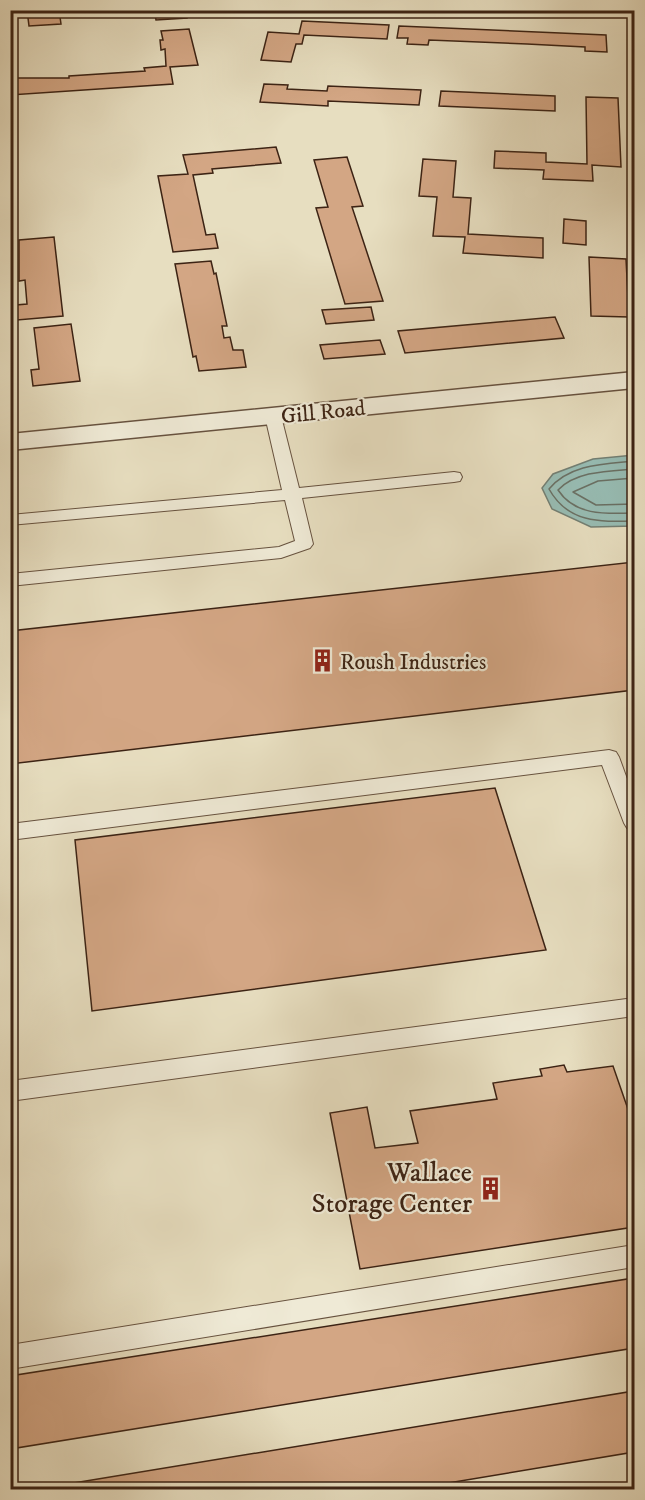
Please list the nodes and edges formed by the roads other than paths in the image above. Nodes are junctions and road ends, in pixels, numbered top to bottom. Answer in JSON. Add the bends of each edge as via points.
{"nodes":[{"id":1,"x":634,"y":380,"type":"edge"},
{"id":2,"x":273,"y":416,"type":"junction"},
{"id":3,"x":10,"y":442,"type":"edge"},
{"id":4,"x":454,"y":477,"type":"dead end"},
{"id":5,"x":292,"y":494,"type":"junction"},
{"id":6,"x":10,"y":520,"type":"edge"},
{"id":7,"x":10,"y":580,"type":"edge"},
{"id":8,"x":634,"y":823,"type":"edge"},
{"id":9,"x":10,"y":832,"type":"edge"},
{"id":10,"x":634,"y":1007,"type":"edge"},
{"id":11,"x":10,"y":1090,"type":"edge"},
{"id":12,"x":634,"y":1256,"type":"edge"},
{"id":13,"x":10,"y":1357,"type":"edge"}],
"edges":[{"from":1,"to":2,"type":"street","name":"Gill Road"},
{"from":2,"to":3,"type":"street","name":"Gill Road"},
{"from":2,"to":5,"type":"lane"},
{"from":4,"to":5,"type":"lane"},
{"from":5,"to":6,"type":"lane"},
{"from":5,"to":7,"type":"lane","via":[[304,544],[281,552]]},
{"from":8,"to":9,"type":"lane","via":[[609,757]]},
{"from":10,"to":11,"type":"lane"},
{"from":12,"to":13,"type":"lane"}]}
